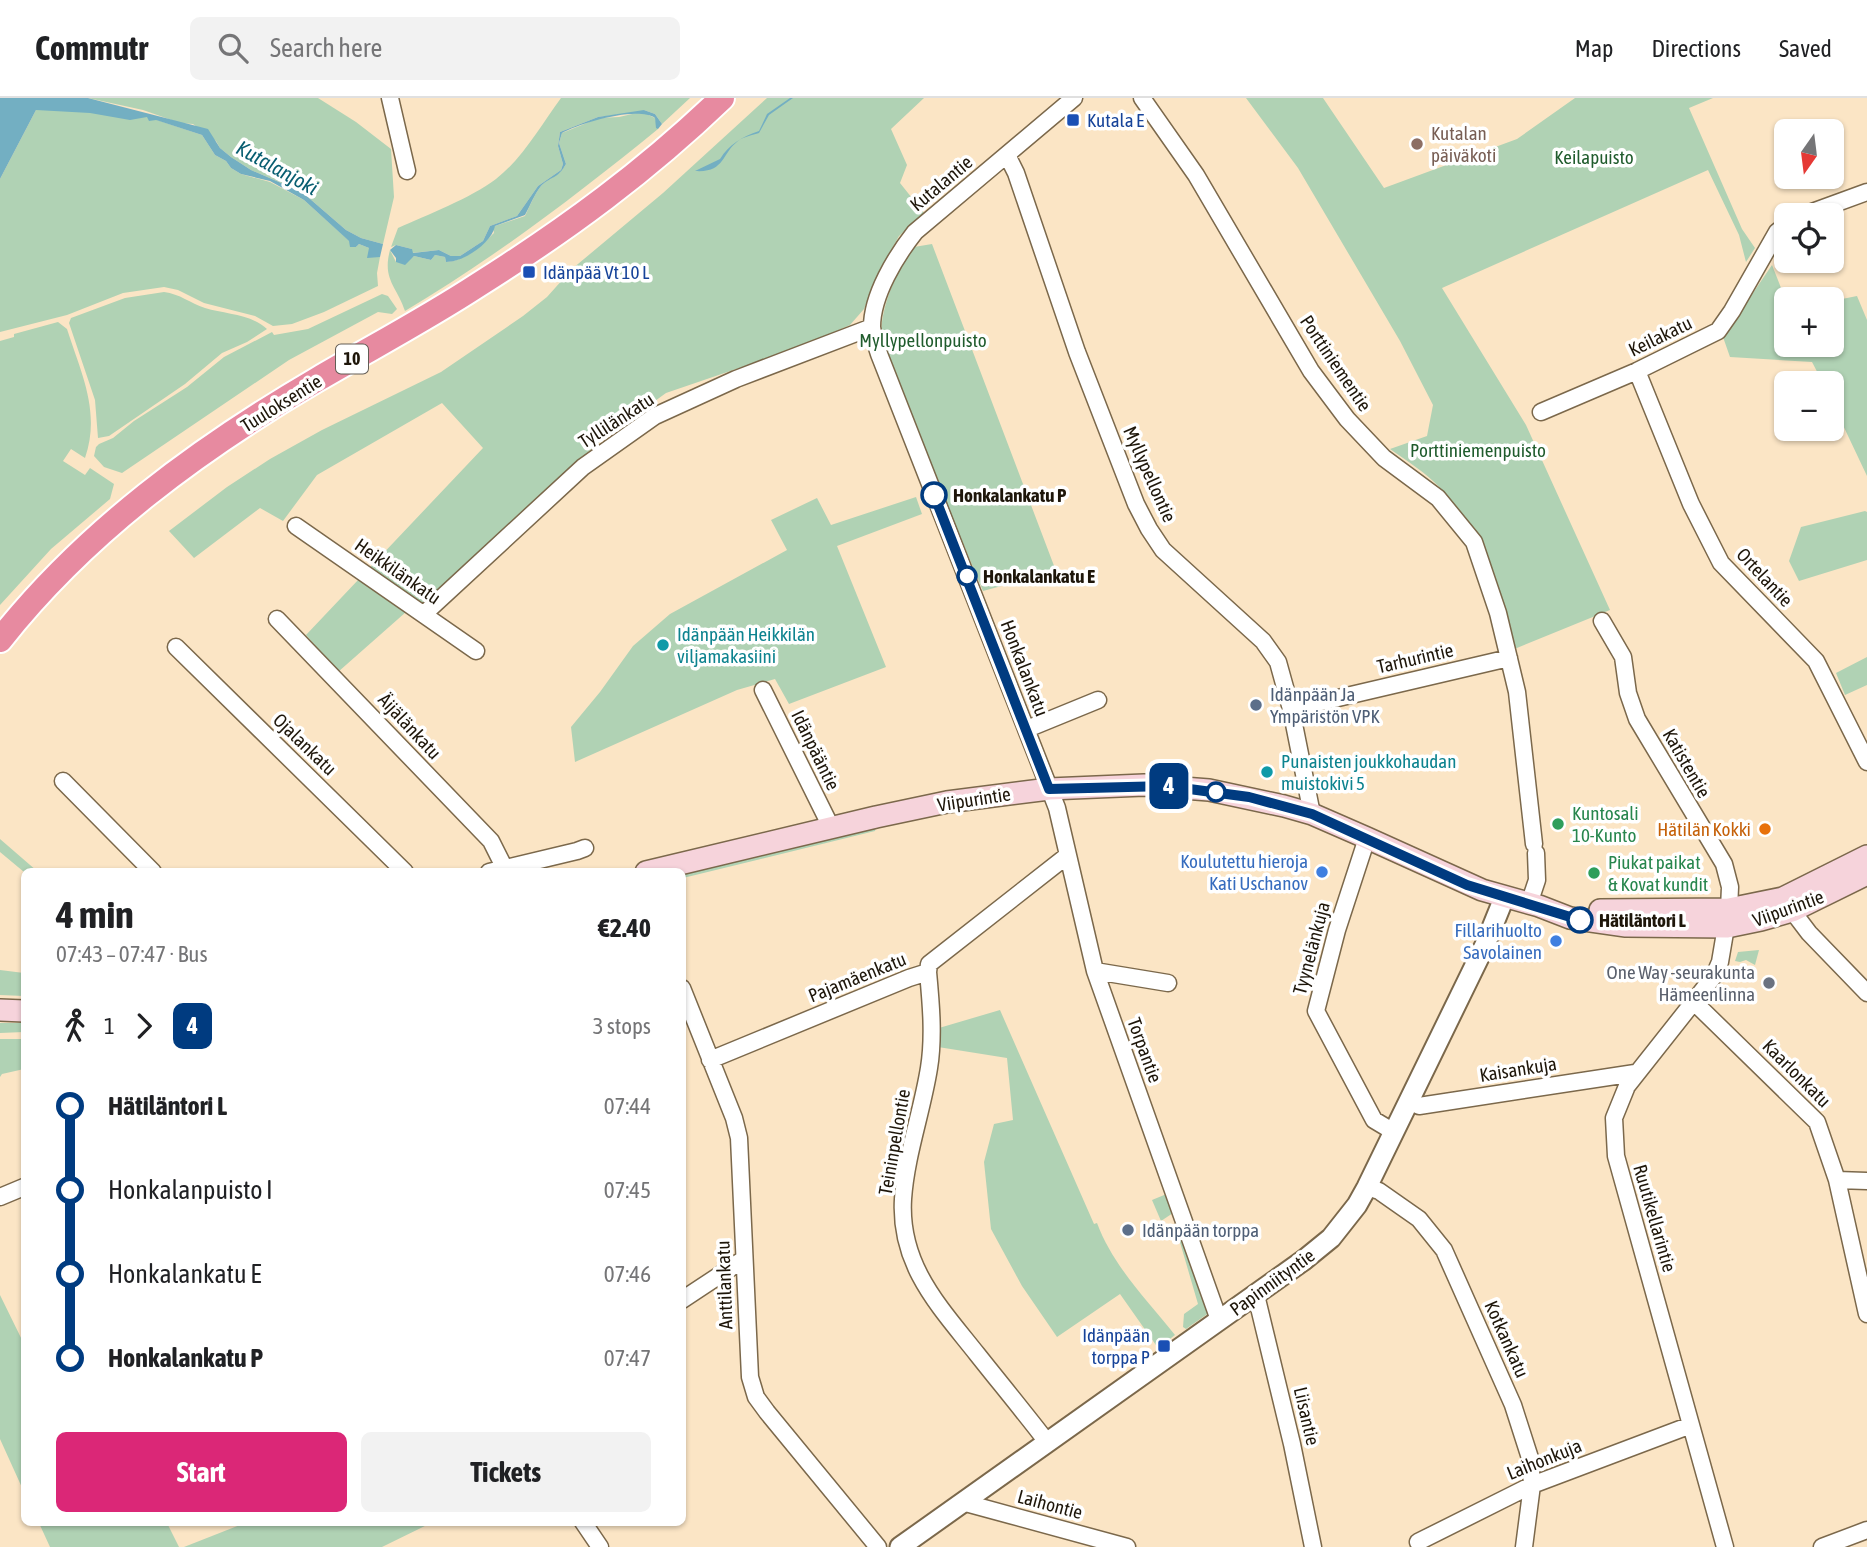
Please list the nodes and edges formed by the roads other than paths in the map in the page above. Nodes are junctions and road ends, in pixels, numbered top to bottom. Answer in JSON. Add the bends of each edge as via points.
{"nodes":[{"id":1,"x":390,"y":98,"type":"edge"},
{"id":2,"x":722,"y":98,"type":"edge"},
{"id":3,"x":1074,"y":98,"type":"edge"},
{"id":4,"x":1142,"y":98,"type":"edge"},
{"id":5,"x":1007,"y":155,"type":"junction"},
{"id":6,"x":407,"y":171,"type":"dead end"},
{"id":7,"x":1867,"y":192,"type":"edge"},
{"id":8,"x":1837,"y":203,"type":"edge"},
{"id":9,"x":1774,"y":237,"type":"edge"},
{"id":10,"x":872,"y":327,"type":"junction"},
{"id":11,"x":1637,"y":370,"type":"junction"},
{"id":12,"x":1541,"y":412,"type":"dead end"},
{"id":13,"x":296,"y":526,"type":"dead end"},
{"id":14,"x":425,"y":614,"type":"junction"},
{"id":15,"x":277,"y":619,"type":"dead end"},
{"id":16,"x":1602,"y":621,"type":"dead end"},
{"id":17,"x":0,"y":640,"type":"edge"},
{"id":18,"x":176,"y":647,"type":"dead end"},
{"id":19,"x":475,"y":651,"type":"dead end"},
{"id":20,"x":1509,"y":658,"type":"junction"},
{"id":21,"x":763,"y":691,"type":"dead end"},
{"id":22,"x":1098,"y":700,"type":"dead end"},
{"id":23,"x":1291,"y":709,"type":"junction"},
{"id":24,"x":1027,"y":729,"type":"junction"},
{"id":25,"x":1867,"y":762,"type":"edge"},
{"id":26,"x":63,"y":781,"type":"dead end"},
{"id":27,"x":1049,"y":789,"type":"junction"},
{"id":28,"x":1312,"y":814,"type":"junction"},
{"id":29,"x":831,"y":827,"type":"junction"},
{"id":30,"x":1367,"y":838,"type":"junction"},
{"id":31,"x":585,"y":848,"type":"dead end"},
{"id":32,"x":1068,"y":855,"type":"junction"},
{"id":33,"x":1867,"y":856,"type":"edge"},
{"id":34,"x":149,"y":868,"type":"edge"},
{"id":35,"x":401,"y":868,"type":"edge"},
{"id":36,"x":496,"y":868,"type":"edge"},
{"id":37,"x":501,"y":868,"type":"edge"},
{"id":38,"x":662,"y":868,"type":"edge"},
{"id":39,"x":1867,"y":874,"type":"edge"},
{"id":40,"x":1504,"y":898,"type":"junction"},
{"id":41,"x":1788,"y":904,"type":"junction"},
{"id":42,"x":1534,"y":905,"type":"junction"},
{"id":43,"x":1728,"y":918,"type":"junction"},
{"id":44,"x":1095,"y":971,"type":"junction"},
{"id":45,"x":928,"y":972,"type":"junction"},
{"id":46,"x":1168,"y":983,"type":"dead end"},
{"id":47,"x":1867,"y":993,"type":"edge"},
{"id":48,"x":686,"y":998,"type":"edge"},
{"id":49,"x":1694,"y":1002,"type":"junction"},
{"id":50,"x":0,"y":1010,"type":"edge"},
{"id":51,"x":21,"y":1011,"type":"edge"},
{"id":52,"x":710,"y":1060,"type":"junction"},
{"id":53,"x":1635,"y":1073,"type":"junction"},
{"id":54,"x":1409,"y":1100,"type":"junction"},
{"id":55,"x":1394,"y":1132,"type":"junction"},
{"id":56,"x":1837,"y":1181,"type":"junction"},
{"id":57,"x":1867,"y":1181,"type":"edge"},
{"id":58,"x":1367,"y":1186,"type":"junction"},
{"id":59,"x":21,"y":1188,"type":"edge"},
{"id":60,"x":0,"y":1196,"type":"edge"},
{"id":61,"x":744,"y":1259,"type":"junction"},
{"id":62,"x":1256,"y":1295,"type":"junction"},
{"id":63,"x":686,"y":1297,"type":"edge"},
{"id":64,"x":1867,"y":1314,"type":"edge"},
{"id":65,"x":1219,"y":1320,"type":"junction"},
{"id":66,"x":1691,"y":1424,"type":"junction"},
{"id":67,"x":1047,"y":1442,"type":"junction"},
{"id":68,"x":1532,"y":1485,"type":"junction"},
{"id":69,"x":962,"y":1502,"type":"junction"},
{"id":70,"x":586,"y":1526,"type":"edge"},
{"id":71,"x":1867,"y":1530,"type":"edge"},
{"id":72,"x":1418,"y":1542,"type":"dead end"},
{"id":73,"x":600,"y":1547,"type":"edge"},
{"id":74,"x":878,"y":1547,"type":"edge"},
{"id":75,"x":900,"y":1547,"type":"edge"},
{"id":76,"x":1127,"y":1547,"type":"edge"},
{"id":77,"x":1313,"y":1547,"type":"edge"},
{"id":78,"x":1524,"y":1547,"type":"edge"},
{"id":79,"x":1725,"y":1547,"type":"edge"},
{"id":80,"x":1822,"y":1547,"type":"edge"}],
"edges":[{"from":1,"to":6,"type":"street"},
{"from":2,"to":17,"type":"highway","name":"Tuuloksentie","number":"10","via":[[590,211],[477,286],[194,458],[95,540]]},
{"from":3,"to":5,"type":"street","name":"Kutalantie"},
{"from":4,"to":20,"type":"street","name":"Porttiniementie","via":[[1196,176],[1311,371],[1346,419],[1384,458],[1438,498],[1474,542]]},
{"from":5,"to":10,"type":"street","name":"Kutalantie","via":[[936,213],[899,252],[882,288]]},
{"from":5,"to":23,"type":"street","name":"Myllypellontie","via":[[1136,504],[1163,550],[1263,641],[1278,662]]},
{"from":7,"to":8,"type":"street"},
{"from":9,"to":11,"type":"street","name":"Keilakatu","via":[[1718,331]]},
{"from":10,"to":14,"type":"street","name":"Tyllilänkatu","via":[[655,416],[583,467]]},
{"from":10,"to":24,"type":"street","name":"Honkalankatu"},
{"from":11,"to":12,"type":"street","name":"Keilakatu"},
{"from":11,"to":25,"type":"street","name":"Ortelantie","via":[[1691,504],[1721,563],[1816,661]]},
{"from":13,"to":14,"type":"street","name":"Heikkilänkatu"},
{"from":14,"to":19,"type":"street","name":"Heikkilänkatu"},
{"from":15,"to":36,"type":"street","name":"Äijälänkatu","via":[[491,841]]},
{"from":16,"to":43,"type":"street","name":"Katistentie","via":[[1623,657],[1637,719],[1724,864],[1730,887]]},
{"from":18,"to":35,"type":"street","name":"Ojalankatu"},
{"from":20,"to":23,"type":"street","name":"Tarhurintie"},
{"from":20,"to":42,"type":"street","name":"Porttiniementie","via":[[1535,848]]},
{"from":21,"to":29,"type":"street","name":"Idänpääntie"},
{"from":22,"to":24,"type":"street"},
{"from":23,"to":28,"type":"street","name":"Myllypellontie"},
{"from":24,"to":27,"type":"street","name":"Honkalankatu"},
{"from":26,"to":34,"type":"street"},
{"from":27,"to":28,"type":"main road","name":"Viipurintie","via":[[1167,786],[1249,797]]},
{"from":27,"to":29,"type":"main road","name":"Viipurintie","via":[[947,803]]},
{"from":27,"to":32,"type":"street","name":"Torpantie"},
{"from":28,"to":30,"type":"main road","name":"Viipurintie"},
{"from":29,"to":38,"type":"main road","name":"Viipurintie"},
{"from":30,"to":40,"type":"main road","name":"Viipurintie"},
{"from":30,"to":55,"type":"street","name":"Tyynelänkuja","via":[[1316,1011],[1374,1120]]},
{"from":31,"to":37,"type":"street","name":"Äijälänkatu"},
{"from":32,"to":44,"type":"street","name":"Torpantie"},
{"from":32,"to":45,"type":"street","name":"Pajamäenkatu","via":[[929,964]]},
{"from":33,"to":41,"type":"main road","name":"Viipurintie"},
{"from":39,"to":41,"type":"main road","name":"Viipurintie"},
{"from":40,"to":42,"type":"main road","name":"Viipurintie"},
{"from":40,"to":54,"type":"street","name":"Papinniityntie"},
{"from":41,"to":43,"type":"main road","name":"Viipurintie"},
{"from":41,"to":47,"type":"street","via":[[1809,933]]},
{"from":42,"to":43,"type":"main road","name":"Viipurintie","via":[[1570,918],[1626,926]]},
{"from":43,"to":49,"type":"street","name":"Ruutikellarintie","via":[[1720,962]]},
{"from":44,"to":46,"type":"street"},
{"from":44,"to":65,"type":"street","name":"Torpantie"},
{"from":45,"to":52,"type":"street","name":"Pajamäenkatu"},
{"from":45,"to":67,"type":"street","name":"Teininpellontie","via":[[930,1066],[903,1200],[908,1246],[928,1293]]},
{"from":48,"to":52,"type":"street","name":"Anttilankatu"},
{"from":49,"to":53,"type":"street","name":"Ruutikellarintie"},
{"from":49,"to":56,"type":"street","name":"Kaarlonkatu","via":[[1817,1122]]},
{"from":50,"to":51,"type":"main road"},
{"from":52,"to":61,"type":"street","name":"Anttilankatu","via":[[739,1138]]},
{"from":53,"to":54,"type":"street","name":"Kaisankuja","via":[[1419,1106]]},
{"from":53,"to":66,"type":"street","name":"Ruutikellarintie","via":[[1614,1118],[1616,1156]]},
{"from":54,"to":55,"type":"street","name":"Papinniityntie"},
{"from":55,"to":58,"type":"street","name":"Papinniityntie"},
{"from":56,"to":57,"type":"street"},
{"from":56,"to":64,"type":"street","name":"Kaarlonkatu"},
{"from":58,"to":62,"type":"street","name":"Papinniityntie","via":[[1331,1238]]},
{"from":58,"to":68,"type":"street","name":"Kotkankatu","via":[[1419,1219],[1444,1250],[1513,1405],[1530,1458]]},
{"from":59,"to":60,"type":"street"},
{"from":61,"to":63,"type":"street"},
{"from":61,"to":74,"type":"street","name":"Anttilankatu","via":[[750,1377],[756,1397]]},
{"from":62,"to":65,"type":"street","name":"Papinniityntie"},
{"from":62,"to":77,"type":"street","name":"Liisantie"},
{"from":65,"to":67,"type":"street","name":"Papinniityntie"},
{"from":66,"to":68,"type":"street","name":"Laihonkuja"},
{"from":66,"to":79,"type":"street","name":"Ruutikellarintie"},
{"from":67,"to":69,"type":"street","name":"Papinniityntie"},
{"from":68,"to":72,"type":"street","name":"Laihonkuja"},
{"from":68,"to":78,"type":"street","name":"Kotkankatu"},
{"from":69,"to":75,"type":"street","name":"Papinniityntie"},
{"from":69,"to":76,"type":"street","name":"Laihontie"},
{"from":70,"to":73,"type":"street"},
{"from":71,"to":80,"type":"street"}]}
